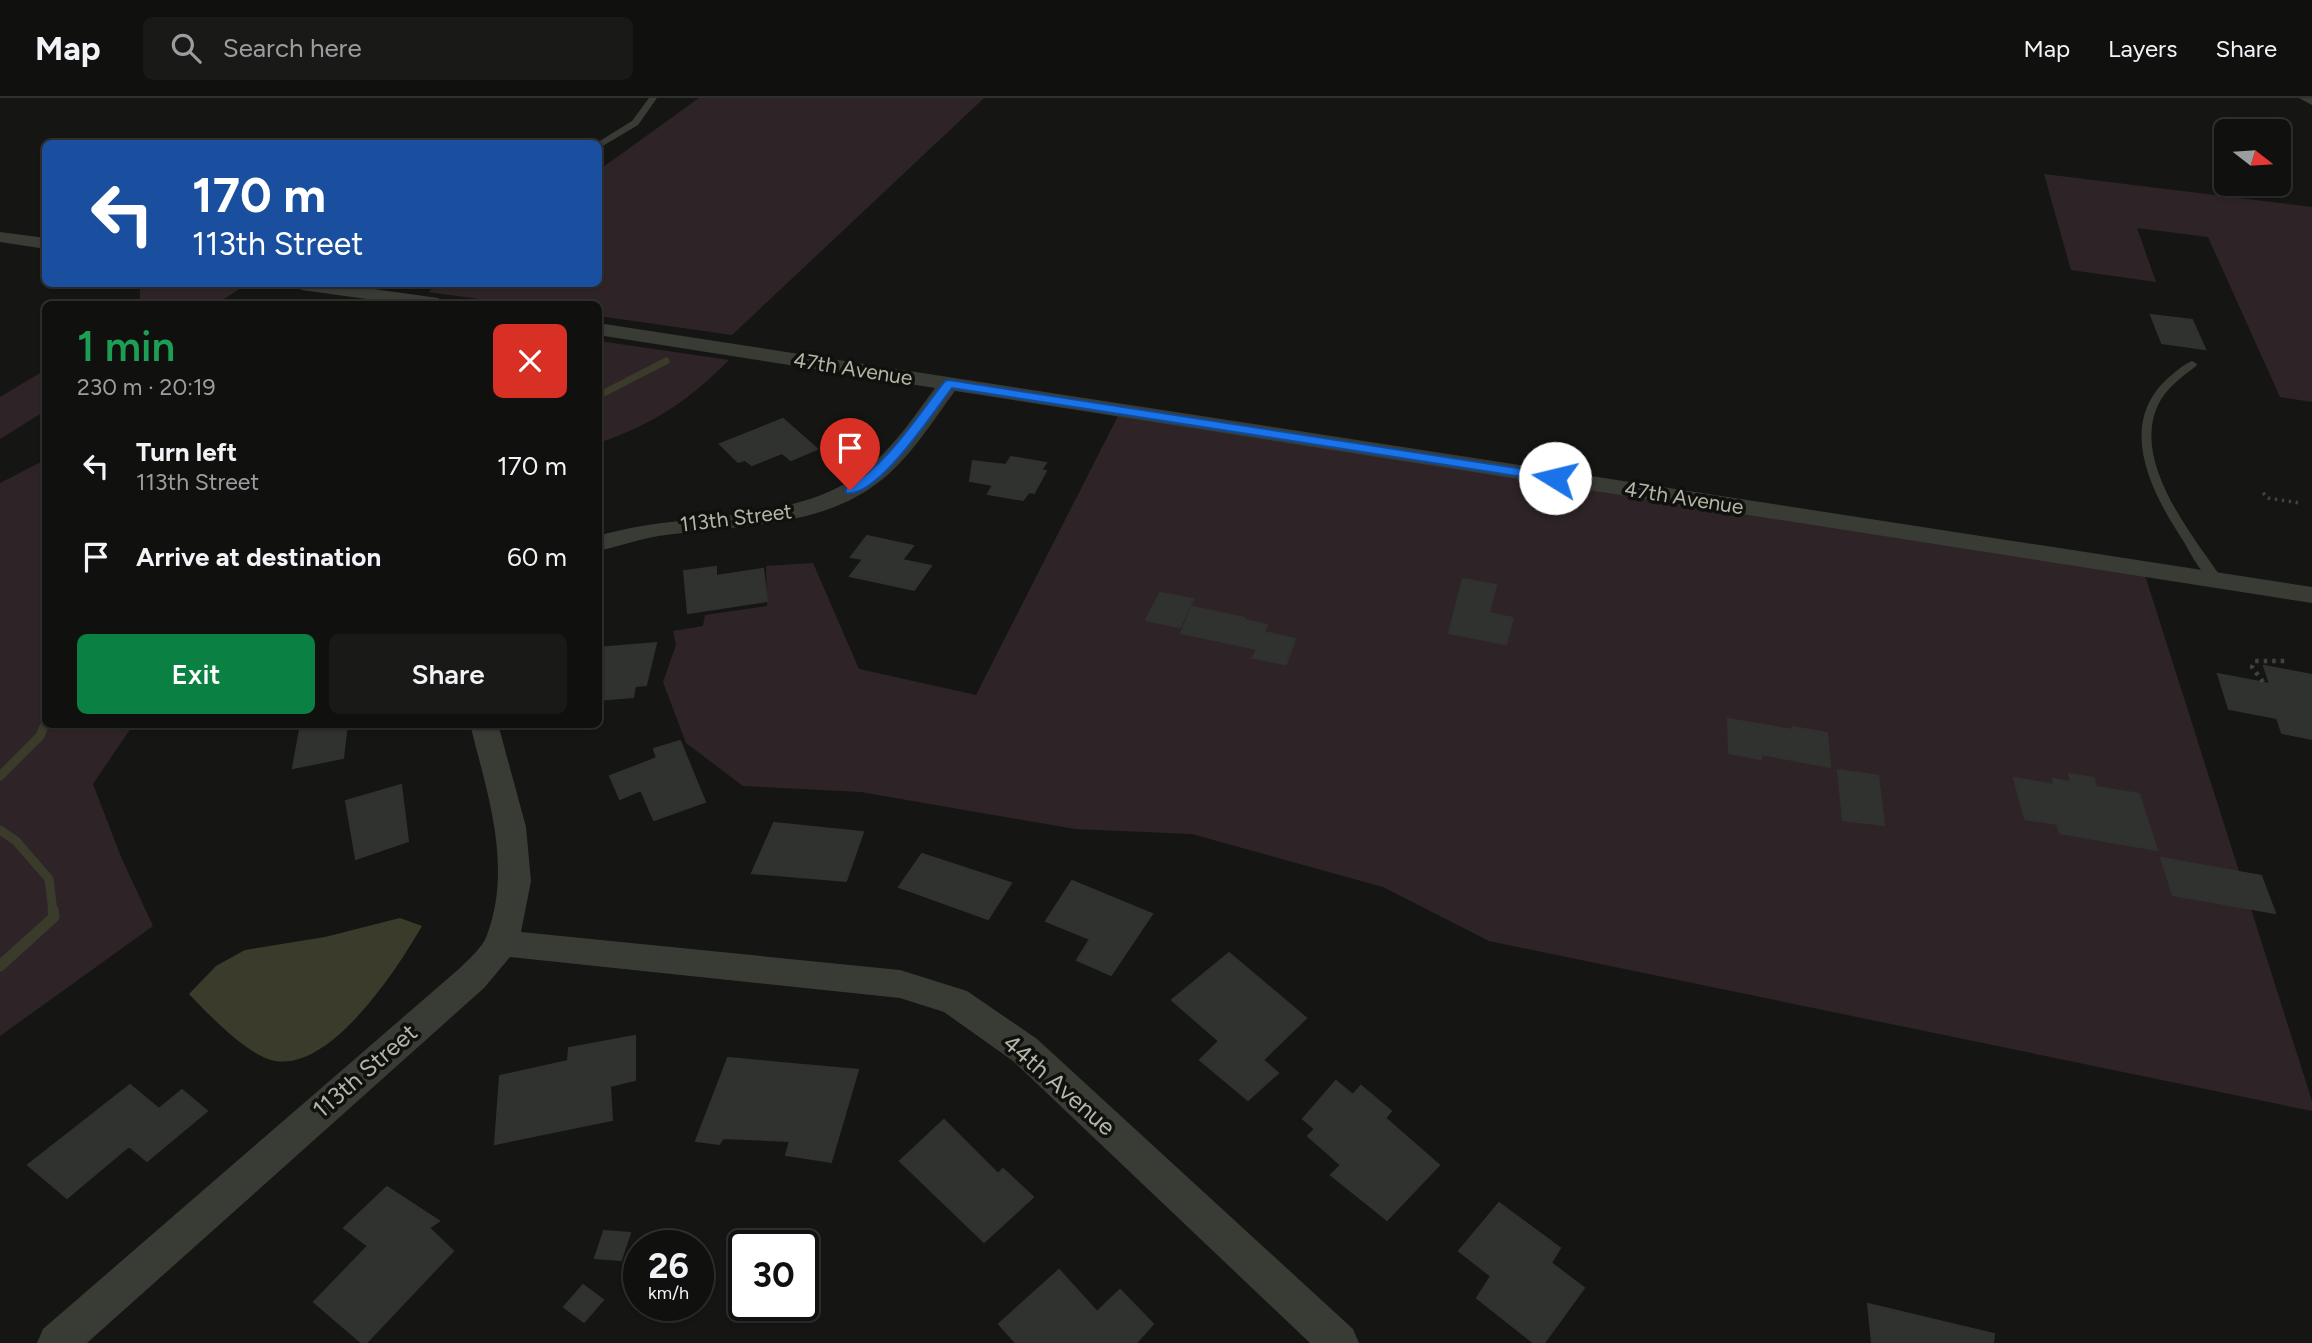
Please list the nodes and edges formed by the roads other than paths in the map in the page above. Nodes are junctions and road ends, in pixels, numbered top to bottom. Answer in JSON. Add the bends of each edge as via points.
{"nodes":[{"id":1,"x":653,"y":98,"type":"edge"},
{"id":2,"x":602,"y":143,"type":"edge"},
{"id":3,"x":0,"y":237,"type":"edge"},
{"id":4,"x":42,"y":243,"type":"edge"},
{"id":5,"x":322,"y":287,"type":"edge"},
{"id":6,"x":418,"y":301,"type":"edge"},
{"id":7,"x":602,"y":330,"type":"edge"},
{"id":8,"x":2192,"y":364,"type":"dead end"},
{"id":9,"x":949,"y":384,"type":"junction"},
{"id":10,"x":602,"y":543,"type":"edge"},
{"id":11,"x":2217,"y":580,"type":"junction"},
{"id":12,"x":2312,"y":595,"type":"edge"},
{"id":13,"x":485,"y":728,"type":"edge"},
{"id":14,"x":502,"y":943,"type":"junction"},
{"id":15,"x":57,"y":1343,"type":"edge"},
{"id":16,"x":1339,"y":1343,"type":"edge"}],
"edges":[{"from":1,"to":2,"type":"lane","via":[[635,123]]},
{"from":3,"to":4,"type":"street"},
{"from":5,"to":6,"type":"street"},
{"from":7,"to":9,"type":"street","name":"47th Avenue"},
{"from":8,"to":11,"type":"lane","via":[[2161,390],[2149,413],[2147,450],[2168,507],[2188,544]]},
{"from":9,"to":10,"type":"street","name":"113th Street","via":[[891,458],[867,481],[834,500],[788,514],[706,521]]},
{"from":9,"to":11,"type":"street","name":"47th Avenue"},
{"from":11,"to":12,"type":"street","name":"47th Avenue"},
{"from":13,"to":14,"type":"street","name":"113th Street","via":[[511,827],[515,881]]},
{"from":14,"to":15,"type":"street","name":"113th Street","via":[[472,978]]},
{"from":14,"to":16,"type":"street","name":"44th Avenue","via":[[900,984],[954,1001],[1025,1050]]}]}
